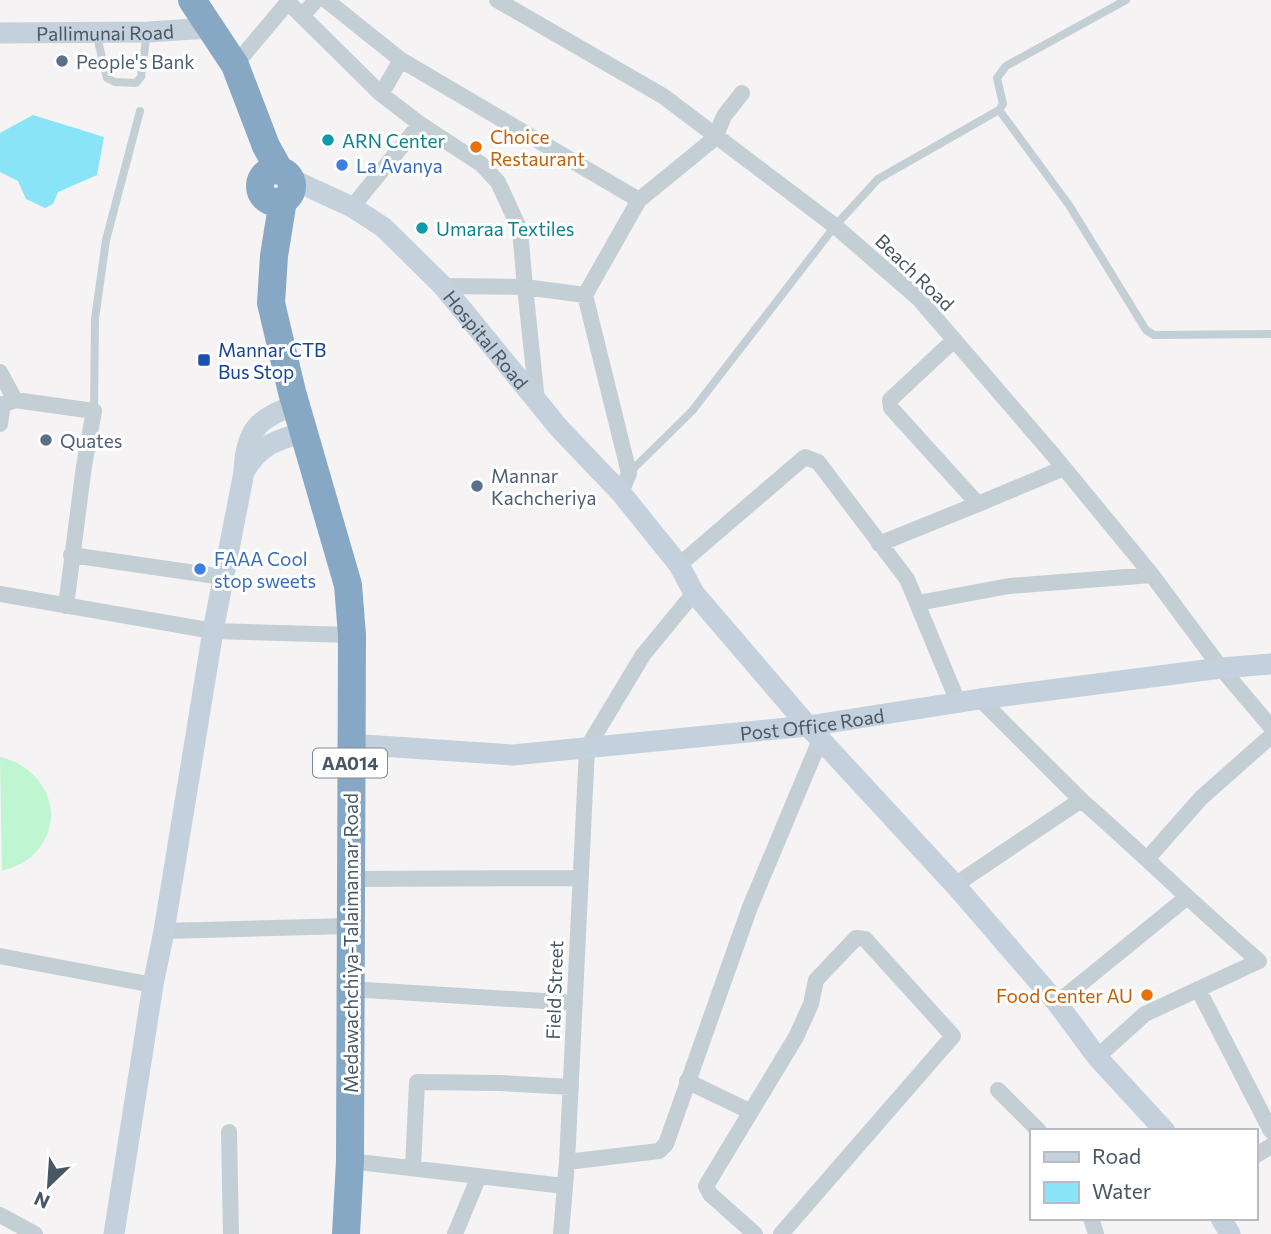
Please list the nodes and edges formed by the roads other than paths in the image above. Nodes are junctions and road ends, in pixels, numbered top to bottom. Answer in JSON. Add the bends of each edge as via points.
{"nodes":[{"id":1,"x":316,"y":0,"type":"edge"},
{"id":2,"x":326,"y":0,"type":"edge"},
{"id":3,"x":496,"y":0,"type":"edge"},
{"id":4,"x":1126,"y":0,"type":"edge"},
{"id":5,"x":286,"y":1,"type":"edge"},
{"id":6,"x":199,"y":8,"type":"edge"},
{"id":7,"x":302,"y":16,"type":"junction"},
{"id":8,"x":148,"y":32,"type":"junction"},
{"id":9,"x":0,"y":33,"type":"edge"},
{"id":10,"x":96,"y":33,"type":"junction"},
{"id":11,"x":401,"y":60,"type":"junction"},
{"id":12,"x":239,"y":77,"type":"junction"},
{"id":13,"x":742,"y":93,"type":"dead end"},
{"id":14,"x":381,"y":94,"type":"junction"},
{"id":15,"x":999,"y":110,"type":"junction"},
{"id":16,"x":140,"y":111,"type":"dead end"},
{"id":17,"x":420,"y":124,"type":"junction"},
{"id":18,"x":261,"y":134,"type":"junction"},
{"id":19,"x":715,"y":138,"type":"junction"},
{"id":20,"x":277,"y":187,"type":"junction"},
{"id":21,"x":639,"y":200,"type":"junction"},
{"id":22,"x":345,"y":204,"type":"junction"},
{"id":23,"x":835,"y":226,"type":"junction"},
{"id":24,"x":443,"y":286,"type":"junction"},
{"id":25,"x":526,"y":287,"type":"junction"},
{"id":26,"x":585,"y":295,"type":"junction"},
{"id":27,"x":1271,"y":334,"type":"edge"},
{"id":28,"x":954,"y":340,"type":"junction"},
{"id":29,"x":0,"y":372,"type":"edge"},
{"id":30,"x":537,"y":401,"type":"junction"},
{"id":31,"x":6,"y":403,"type":"edge"},
{"id":32,"x":296,"y":405,"type":"junction"},
{"id":33,"x":94,"y":411,"type":"junction"},
{"id":34,"x":0,"y":424,"type":"edge"},
{"id":35,"x":304,"y":432,"type":"junction"},
{"id":36,"x":1064,"y":468,"type":"junction"},
{"id":37,"x":244,"y":472,"type":"junction"},
{"id":38,"x":625,"y":483,"type":"junction"},
{"id":39,"x":978,"y":504,"type":"junction"},
{"id":40,"x":879,"y":544,"type":"junction"},
{"id":41,"x":71,"y":555,"type":"junction"},
{"id":42,"x":679,"y":565,"type":"junction"},
{"id":43,"x":1152,"y":575,"type":"junction"},
{"id":44,"x":223,"y":577,"type":"junction"},
{"id":45,"x":694,"y":593,"type":"junction"},
{"id":46,"x":0,"y":594,"type":"edge"},
{"id":47,"x":918,"y":603,"type":"junction"},
{"id":48,"x":66,"y":606,"type":"junction"},
{"id":49,"x":213,"y":631,"type":"junction"},
{"id":50,"x":352,"y":635,"type":"junction"},
{"id":51,"x":1271,"y":664,"type":"edge"},
{"id":52,"x":1220,"y":668,"type":"junction"},
{"id":53,"x":969,"y":701,"type":"junction"},
{"id":54,"x":1271,"y":727,"type":"edge"},
{"id":55,"x":814,"y":733,"type":"junction"},
{"id":56,"x":1271,"y":736,"type":"edge"},
{"id":57,"x":351,"y":744,"type":"junction"},
{"id":58,"x":587,"y":748,"type":"junction"},
{"id":59,"x":1081,"y":800,"type":"junction"},
{"id":60,"x":1148,"y":858,"type":"junction"},
{"id":61,"x":579,"y":878,"type":"junction"},
{"id":62,"x":351,"y":879,"type":"junction"},
{"id":63,"x":955,"y":885,"type":"junction"},
{"id":64,"x":1186,"y":898,"type":"junction"},
{"id":65,"x":349,"y":926,"type":"junction"},
{"id":66,"x":164,"y":931,"type":"junction"},
{"id":67,"x":0,"y":956,"type":"edge"},
{"id":68,"x":1265,"y":957,"type":"edge"},
{"id":69,"x":153,"y":985,"type":"junction"},
{"id":70,"x":349,"y":989,"type":"junction"},
{"id":71,"x":1198,"y":989,"type":"junction"},
{"id":72,"x":575,"y":1003,"type":"junction"},
{"id":73,"x":1057,"y":1003,"type":"junction"},
{"id":74,"x":1097,"y":1057,"type":"junction"},
{"id":75,"x":687,"y":1080,"type":"junction"},
{"id":76,"x":571,"y":1087,"type":"junction"},
{"id":77,"x":998,"y":1090,"type":"dead end"},
{"id":78,"x":751,"y":1112,"type":"junction"},
{"id":79,"x":1037,"y":1129,"type":"edge"},
{"id":80,"x":1163,"y":1129,"type":"edge"},
{"id":81,"x":1271,"y":1131,"type":"edge"},
{"id":82,"x":229,"y":1132,"type":"dead end"},
{"id":83,"x":350,"y":1161,"type":"junction"},
{"id":84,"x":567,"y":1162,"type":"junction"},
{"id":85,"x":413,"y":1168,"type":"junction"},
{"id":86,"x":480,"y":1176,"type":"junction"},
{"id":87,"x":564,"y":1186,"type":"junction"},
{"id":88,"x":0,"y":1215,"type":"edge"},
{"id":89,"x":35,"y":1234,"type":"edge"},
{"id":90,"x":114,"y":1234,"type":"edge"},
{"id":91,"x":231,"y":1234,"type":"edge"},
{"id":92,"x":346,"y":1234,"type":"edge"},
{"id":93,"x":455,"y":1234,"type":"edge"},
{"id":94,"x":561,"y":1234,"type":"edge"},
{"id":95,"x":755,"y":1234,"type":"edge"},
{"id":96,"x":781,"y":1234,"type":"edge"}],
"edges":[{"from":1,"to":7,"type":"street"},
{"from":2,"to":11,"type":"street"},
{"from":3,"to":19,"type":"street","name":"Beach Road","via":[[663,96]]},
{"from":4,"to":15,"type":"lane","via":[[1006,66],[997,78],[1003,104]]},
{"from":5,"to":7,"type":"street"},
{"from":5,"to":12,"type":"street"},
{"from":6,"to":8,"type":"street","name":"Pallimunai Road"},
{"from":6,"to":12,"type":"highway","number":"AA014"},
{"from":7,"to":14,"type":"street"},
{"from":8,"to":10,"type":"street","name":"Pallimunai Road"},
{"from":8,"to":10,"type":"lane","via":[[136,83],[107,78]]},
{"from":9,"to":10,"type":"street","name":"Pallimunai Road"},
{"from":11,"to":14,"type":"street"},
{"from":11,"to":21,"type":"street"},
{"from":12,"to":18,"type":"highway","number":"AA014"},
{"from":12,"to":20,"type":"highway","number":"AA014"},
{"from":13,"to":19,"type":"street","via":[[724,116]]},
{"from":14,"to":17,"type":"street"},
{"from":15,"to":23,"type":"lane","via":[[878,179]]},
{"from":15,"to":27,"type":"lane","via":[[1069,205],[1146,330],[1154,335]]},
{"from":16,"to":33,"type":"lane","via":[[106,240],[95,319]]},
{"from":17,"to":22,"type":"street"},
{"from":17,"to":25,"type":"street","via":[[481,164],[498,181],[520,230]]},
{"from":18,"to":20,"type":"highway","number":"AA014"},
{"from":18,"to":22,"type":"street","name":"Hospital Road","via":[[287,166]]},
{"from":19,"to":21,"type":"street"},
{"from":19,"to":23,"type":"street","name":"Beach Road"},
{"from":20,"to":22,"type":"street"},
{"from":20,"to":32,"type":"highway","name":"Medawachchiya-Talaimannar Road","number":"AA014","via":[[271,303]]},
{"from":21,"to":26,"type":"street"},
{"from":22,"to":24,"type":"street","name":"Hospital Road","via":[[383,227]]},
{"from":23,"to":28,"type":"street","name":"Beach Road","via":[[919,299]]},
{"from":23,"to":38,"type":"lane","via":[[691,411]]},
{"from":24,"to":25,"type":"street"},
{"from":24,"to":30,"type":"street","name":"Hospital Road"},
{"from":25,"to":26,"type":"street"},
{"from":25,"to":30,"type":"street"},
{"from":26,"to":38,"type":"street"},
{"from":28,"to":36,"type":"street","name":"Beach Road"},
{"from":28,"to":39,"type":"street","via":[[890,400],[891,408]]},
{"from":29,"to":31,"type":"street"},
{"from":30,"to":38,"type":"street","name":"Hospital Road","via":[[559,428]]},
{"from":31,"to":33,"type":"street"},
{"from":31,"to":34,"type":"street"},
{"from":32,"to":35,"type":"highway","name":"Medawachchiya-Talaimannar Road","number":"AA014"},
{"from":32,"to":37,"type":"street","via":[[271,413],[248,439]]},
{"from":33,"to":41,"type":"street"},
{"from":35,"to":37,"type":"street","via":[[264,447]]},
{"from":35,"to":50,"type":"highway","name":"Medawachchiya-Talaimannar Road","number":"AA014","via":[[348,585]]},
{"from":36,"to":39,"type":"street"},
{"from":36,"to":43,"type":"street","name":"Beach Road"},
{"from":37,"to":44,"type":"street"},
{"from":38,"to":42,"type":"street","name":"Hospital Road"},
{"from":39,"to":40,"type":"street"},
{"from":40,"to":42,"type":"street","via":[[818,462],[806,457]]},
{"from":40,"to":47,"type":"street","via":[[907,579]]},
{"from":41,"to":44,"type":"street"},
{"from":41,"to":48,"type":"street"},
{"from":42,"to":45,"type":"street","name":"Hospital Road"},
{"from":43,"to":47,"type":"street","via":[[1009,586]]},
{"from":43,"to":52,"type":"street","name":"Beach Road"},
{"from":44,"to":49,"type":"street"},
{"from":45,"to":55,"type":"street","name":"Hospital Road"},
{"from":45,"to":58,"type":"street","via":[[643,655]]},
{"from":46,"to":48,"type":"street"},
{"from":47,"to":53,"type":"street"},
{"from":48,"to":49,"type":"street"},
{"from":49,"to":50,"type":"street"},
{"from":49,"to":66,"type":"street"},
{"from":50,"to":57,"type":"highway","name":"Medawachchiya-Talaimannar Road","number":"AA014"},
{"from":51,"to":52,"type":"street","name":"Post Office Road"},
{"from":52,"to":53,"type":"street","name":"Post Office Road"},
{"from":52,"to":54,"type":"street","name":"Beach Road"},
{"from":53,"to":55,"type":"street","name":"Post Office Road"},
{"from":53,"to":59,"type":"street"},
{"from":55,"to":58,"type":"street","name":"Post Office Road"},
{"from":55,"to":63,"type":"street","name":"Hospital Road"},
{"from":55,"to":75,"type":"street"},
{"from":56,"to":60,"type":"street","via":[[1201,798]]},
{"from":57,"to":58,"type":"street","name":"Post Office Road","via":[[513,755]]},
{"from":57,"to":62,"type":"highway","name":"Medawachchiya-Talaimannar Road","number":"AA014"},
{"from":58,"to":61,"type":"street","name":"Field Street"},
{"from":59,"to":60,"type":"street"},
{"from":59,"to":63,"type":"street"},
{"from":60,"to":64,"type":"street"},
{"from":61,"to":62,"type":"street"},
{"from":61,"to":72,"type":"street","name":"Field Street"},
{"from":62,"to":65,"type":"highway","name":"Medawachchiya-Talaimannar Road","number":"AA014"},
{"from":63,"to":73,"type":"street","name":"Hospital Road"},
{"from":64,"to":68,"type":"street"},
{"from":64,"to":73,"type":"street"},
{"from":65,"to":66,"type":"street"},
{"from":65,"to":70,"type":"highway","name":"Medawachchiya-Talaimannar Road","number":"AA014"},
{"from":66,"to":69,"type":"street"},
{"from":67,"to":69,"type":"street"},
{"from":68,"to":71,"type":"street"},
{"from":69,"to":90,"type":"street"},
{"from":70,"to":72,"type":"street"},
{"from":70,"to":83,"type":"highway","name":"Medawachchiya-Talaimannar Road","number":"AA014"},
{"from":71,"to":74,"type":"street","via":[[1144,1014]]},
{"from":71,"to":81,"type":"street"},
{"from":72,"to":76,"type":"street","name":"Field Street"},
{"from":73,"to":74,"type":"street","name":"Hospital Road"},
{"from":74,"to":80,"type":"street","name":"Hospital Road"},
{"from":75,"to":78,"type":"street"},
{"from":75,"to":84,"type":"street","via":[[666,1144],[659,1151]]},
{"from":76,"to":84,"type":"street","name":"Field Street"},
{"from":76,"to":85,"type":"street","via":[[417,1082]]},
{"from":77,"to":79,"type":"street"},
{"from":78,"to":95,"type":"street","via":[[706,1186]]},
{"from":78,"to":96,"type":"street","via":[[796,1037],[816,981],[856,938],[865,939],[953,1036]]},
{"from":82,"to":91,"type":"street"},
{"from":83,"to":85,"type":"street"},
{"from":83,"to":92,"type":"highway","name":"Medawachchiya-Talaimannar Road","number":"AA014"},
{"from":84,"to":87,"type":"street","name":"Field Street"},
{"from":85,"to":86,"type":"street"},
{"from":86,"to":87,"type":"street"},
{"from":86,"to":93,"type":"street"},
{"from":87,"to":94,"type":"street","name":"Field Street"},
{"from":88,"to":89,"type":"street"}]}
